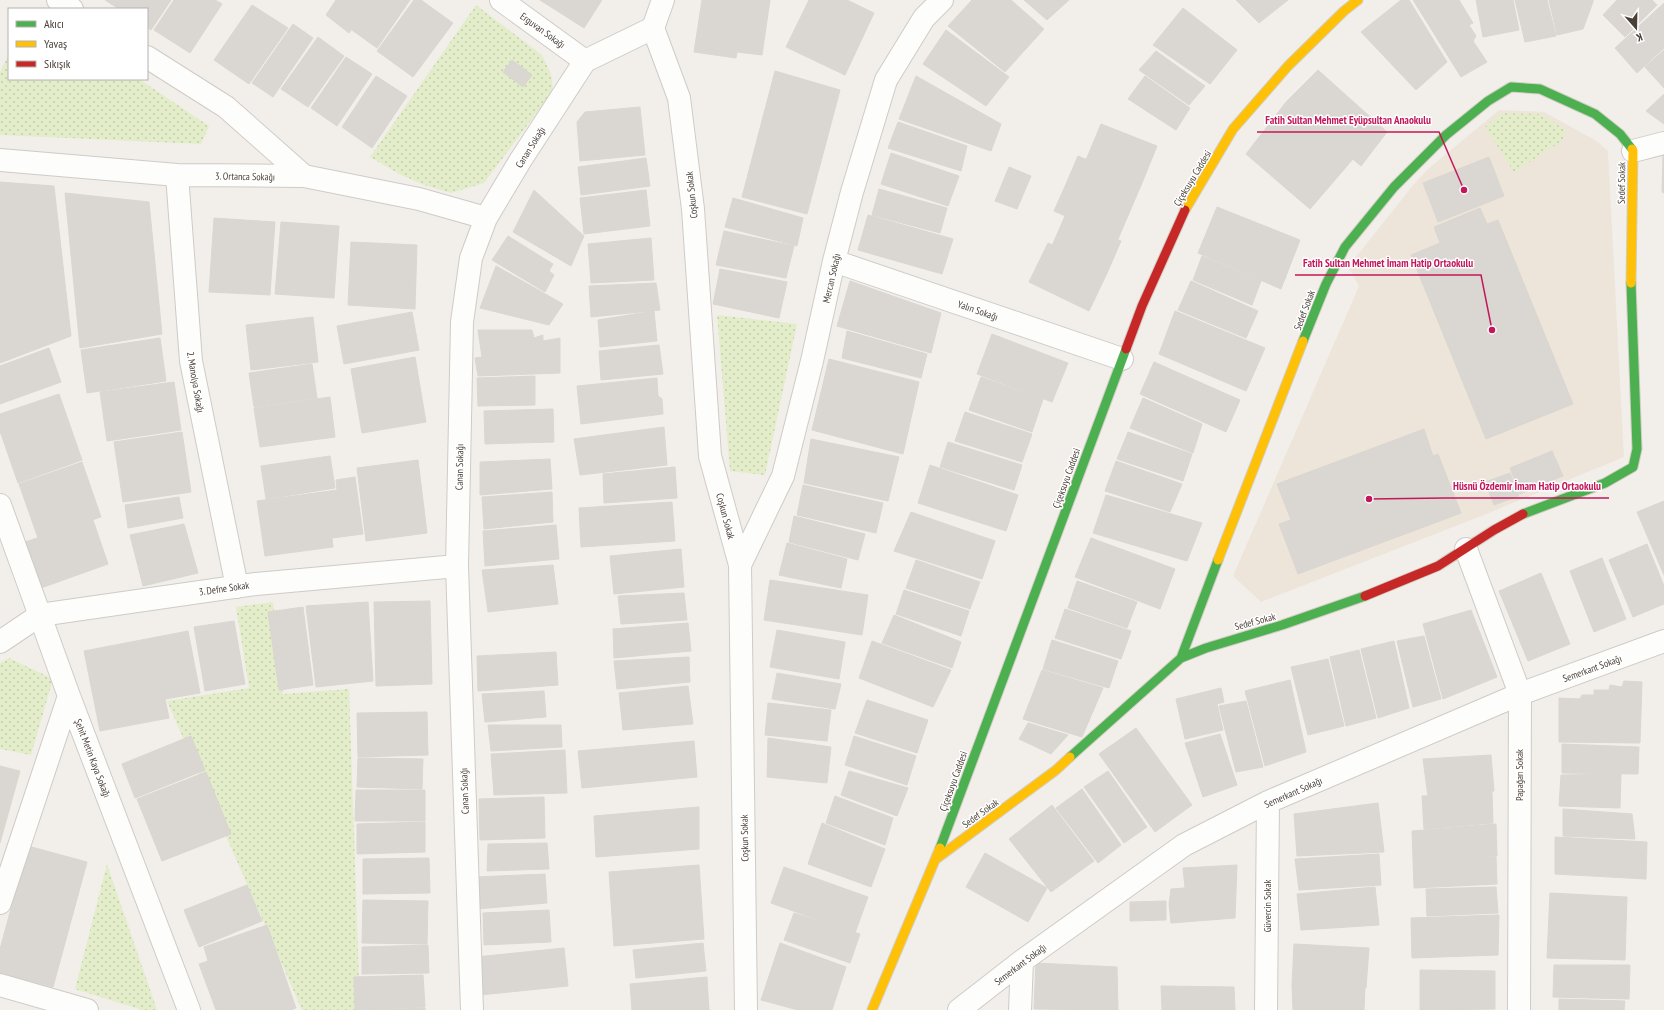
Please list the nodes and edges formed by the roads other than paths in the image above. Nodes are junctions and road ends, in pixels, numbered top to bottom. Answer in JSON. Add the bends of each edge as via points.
{"nodes":[{"id":1,"x":58,"y":0,"type":"edge"},
{"id":2,"x":501,"y":0,"type":"edge"},
{"id":3,"x":663,"y":0,"type":"edge"},
{"id":4,"x":942,"y":0,"type":"edge"},
{"id":5,"x":1358,"y":0,"type":"edge"},
{"id":6,"x":70,"y":8,"type":"edge"},
{"id":7,"x":653,"y":28,"type":"junction"},
{"id":8,"x":148,"y":58,"type":"edge"},
{"id":9,"x":585,"y":60,"type":"junction"},
{"id":10,"x":1664,"y":144,"type":"edge"},
{"id":11,"x":1633,"y":151,"type":"junction"},
{"id":12,"x":0,"y":160,"type":"edge"},
{"id":13,"x":177,"y":175,"type":"junction"},
{"id":14,"x":304,"y":176,"type":"junction"},
{"id":15,"x":486,"y":218,"type":"junction"},
{"id":16,"x":834,"y":261,"type":"junction"},
{"id":17,"x":1122,"y":358,"type":"junction"},
{"id":18,"x":0,"y":506,"type":"edge"},
{"id":19,"x":1466,"y":549,"type":"junction"},
{"id":20,"x":457,"y":566,"type":"junction"},
{"id":21,"x":740,"y":566,"type":"junction"},
{"id":22,"x":237,"y":587,"type":"junction"},
{"id":23,"x":40,"y":615,"type":"junction"},
{"id":24,"x":0,"y":642,"type":"edge"},
{"id":25,"x":1664,"y":642,"type":"edge"},
{"id":26,"x":1181,"y":658,"type":"junction"},
{"id":27,"x":1520,"y":694,"type":"junction"},
{"id":28,"x":70,"y":696,"type":"junction"},
{"id":29,"x":1268,"y":802,"type":"junction"},
{"id":30,"x":936,"y":859,"type":"junction"},
{"id":31,"x":0,"y":904,"type":"edge"},
{"id":32,"x":1022,"y":961,"type":"junction"},
{"id":33,"x":0,"y":985,"type":"edge"},
{"id":34,"x":87,"y":1010,"type":"edge"},
{"id":35,"x":189,"y":1010,"type":"edge"},
{"id":36,"x":472,"y":1010,"type":"edge"},
{"id":37,"x":746,"y":1010,"type":"edge"},
{"id":38,"x":872,"y":1010,"type":"edge"},
{"id":39,"x":959,"y":1010,"type":"edge"},
{"id":40,"x":1020,"y":1010,"type":"edge"},
{"id":41,"x":1266,"y":1010,"type":"edge"},
{"id":42,"x":1519,"y":1010,"type":"edge"}],
"edges":[{"from":1,"to":6,"type":"street"},
{"from":2,"to":9,"type":"street","name":"Erguvan Sokağı"},
{"from":3,"to":7,"type":"street"},
{"from":4,"to":16,"type":"street","name":"Mercan Sokağı","via":[[924,18],[886,80]]},
{"from":5,"to":17,"type":"street","name":"Çiçeksuyu Caddesi","via":[[1288,66],[1234,129],[1185,209]]},
{"from":7,"to":9,"type":"street"},
{"from":7,"to":21,"type":"street","name":"Coşkun Sokak","via":[[679,98],[693,209],[710,456]]},
{"from":8,"to":14,"type":"street","via":[[226,107]]},
{"from":9,"to":15,"type":"street","name":"Canan Sokağı"},
{"from":10,"to":11,"type":"street"},
{"from":11,"to":19,"type":"street","name":"Sedef Sokak","via":[[1631,299],[1637,449],[1632,467],[1603,485],[1570,495],[1516,517]]},
{"from":11,"to":26,"type":"street","name":"Sedef Sokak","via":[[1620,134],[1595,114],[1540,89],[1511,87],[1488,101],[1446,135],[1394,187],[1344,247],[1326,284]]},
{"from":12,"to":13,"type":"street","name":"3. Ortanca Sokağı"},
{"from":13,"to":14,"type":"street","name":"3. Ortanca Sokağı"},
{"from":13,"to":22,"type":"street","name":"2. Manolya Sokağı","via":[[191,360]]},
{"from":14,"to":15,"type":"street","name":"3. Ortanca Sokağı","via":[[419,199]]},
{"from":15,"to":20,"type":"street","name":"Canan Sokağı","via":[[471,258],[462,322]]},
{"from":16,"to":17,"type":"street","name":"Yalın Sokağı"},
{"from":16,"to":21,"type":"street","name":"Mercan Sokağı","via":[[783,476]]},
{"from":17,"to":30,"type":"street","name":"Çiçeksuyu Caddesi"},
{"from":18,"to":23,"type":"street","name":"Şehit Metin Kaya Sokağı"},
{"from":19,"to":26,"type":"street","name":"Sedef Sokak","via":[[1428,571],[1347,603],[1206,647]]},
{"from":19,"to":27,"type":"street","name":"Papağan Sokak"},
{"from":20,"to":22,"type":"street","name":"3. Defne Sokak"},
{"from":20,"to":36,"type":"street","name":"Canan Sokağı"},
{"from":21,"to":37,"type":"street","name":"Coşkun Sokak"},
{"from":22,"to":23,"type":"street","name":"3. Defne Sokak"},
{"from":23,"to":24,"type":"street","name":"3. Defne Sokak"},
{"from":23,"to":28,"type":"street","name":"Şehit Metin Kaya Sokağı"},
{"from":25,"to":27,"type":"street","name":"Semerkant Sokağı"},
{"from":26,"to":30,"type":"street","name":"Sedef Sokak","via":[[1056,770]]},
{"from":27,"to":29,"type":"street","name":"Semerkant Sokağı"},
{"from":27,"to":42,"type":"street","name":"Papağan Sokak"},
{"from":28,"to":31,"type":"street"},
{"from":28,"to":35,"type":"street","name":"Şehit Metin Kaya Sokağı"},
{"from":29,"to":32,"type":"street","name":"Semerkant Sokağı","via":[[1184,845]]},
{"from":29,"to":41,"type":"street","name":"Güvercin Sokak"},
{"from":30,"to":38,"type":"street","name":"Çiçeksuyu Caddesi"},
{"from":32,"to":39,"type":"street","name":"Semerkant Sokağı"},
{"from":32,"to":40,"type":"street"},
{"from":33,"to":34,"type":"street"}]}
